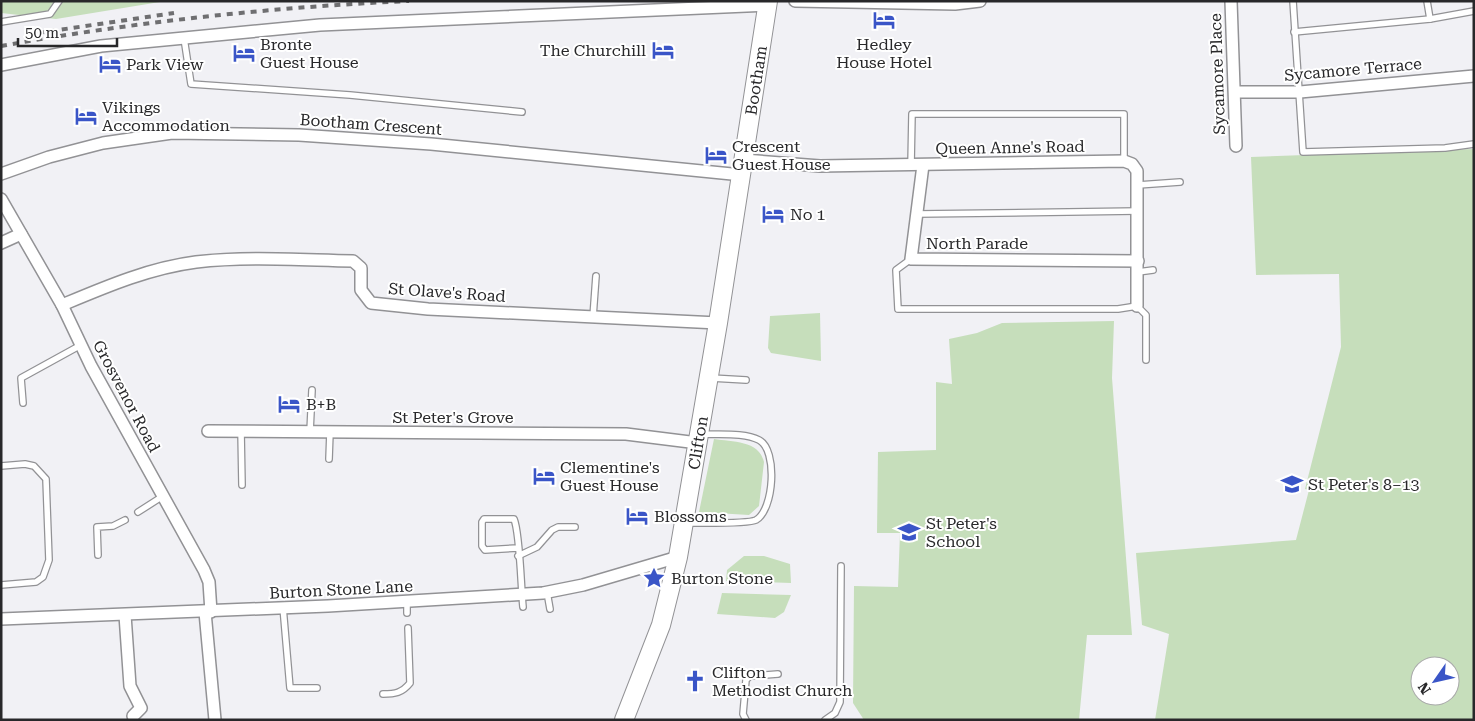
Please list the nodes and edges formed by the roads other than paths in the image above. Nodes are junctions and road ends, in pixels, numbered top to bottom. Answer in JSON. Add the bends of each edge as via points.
{"nodes":[{"id":1,"x":59,"y":1,"type":"edge"},
{"id":2,"x":795,"y":1,"type":"edge"},
{"id":3,"x":980,"y":1,"type":"edge"},
{"id":4,"x":1231,"y":1,"type":"edge"},
{"id":5,"x":1293,"y":1,"type":"edge"},
{"id":6,"x":1427,"y":1,"type":"edge"},
{"id":7,"x":767,"y":3,"type":"edge"},
{"id":8,"x":1474,"y":11,"type":"edge"},
{"id":9,"x":1430,"y":19,"type":"junction"},
{"id":10,"x":1,"y":22,"type":"edge"},
{"id":11,"x":1294,"y":32,"type":"junction"},
{"id":12,"x":184,"y":38,"type":"junction"},
{"id":13,"x":1,"y":65,"type":"edge"},
{"id":14,"x":1474,"y":76,"type":"edge"},
{"id":15,"x":1235,"y":92,"type":"junction"},
{"id":16,"x":1300,"y":92,"type":"junction"},
{"id":17,"x":522,"y":112,"type":"dead end"},
{"id":18,"x":1474,"y":144,"type":"edge"},
{"id":19,"x":1236,"y":146,"type":"dead end"},
{"id":20,"x":1124,"y":161,"type":"junction"},
{"id":21,"x":917,"y":165,"type":"junction"},
{"id":22,"x":743,"y":168,"type":"junction"},
{"id":23,"x":1,"y":174,"type":"edge"},
{"id":24,"x":1180,"y":182,"type":"dead end"},
{"id":25,"x":1138,"y":185,"type":"junction"},
{"id":26,"x":1,"y":199,"type":"edge"},
{"id":27,"x":1138,"y":211,"type":"junction"},
{"id":28,"x":917,"y":214,"type":"junction"},
{"id":29,"x":21,"y":234,"type":"junction"},
{"id":30,"x":1,"y":243,"type":"edge"},
{"id":31,"x":911,"y":259,"type":"junction"},
{"id":32,"x":1138,"y":266,"type":"junction"},
{"id":33,"x":1153,"y":270,"type":"dead end"},
{"id":34,"x":596,"y":276,"type":"dead end"},
{"id":35,"x":62,"y":306,"type":"junction"},
{"id":36,"x":1137,"y":306,"type":"junction"},
{"id":37,"x":592,"y":317,"type":"junction"},
{"id":38,"x":718,"y":323,"type":"junction"},
{"id":39,"x":81,"y":346,"type":"junction"},
{"id":40,"x":1146,"y":360,"type":"dead end"},
{"id":41,"x":709,"y":378,"type":"junction"},
{"id":42,"x":746,"y":380,"type":"dead end"},
{"id":43,"x":312,"y":390,"type":"dead end"},
{"id":44,"x":22,"y":403,"type":"dead end"},
{"id":45,"x":208,"y":430,"type":"dead end"},
{"id":46,"x":242,"y":431,"type":"junction"},
{"id":47,"x":310,"y":432,"type":"junction"},
{"id":48,"x":330,"y":432,"type":"junction"},
{"id":49,"x":699,"y":439,"type":"junction"},
{"id":50,"x":329,"y":458,"type":"dead end"},
{"id":51,"x":1,"y":466,"type":"edge"},
{"id":52,"x":242,"y":485,"type":"dead end"},
{"id":53,"x":163,"y":496,"type":"junction"},
{"id":54,"x":138,"y":512,"type":"dead end"},
{"id":55,"x":124,"y":520,"type":"dead end"},
{"id":56,"x":684,"y":523,"type":"junction"},
{"id":57,"x":575,"y":527,"type":"dead end"},
{"id":58,"x":518,"y":548,"type":"junction"},
{"id":59,"x":98,"y":555,"type":"dead end"},
{"id":60,"x":518,"y":556,"type":"junction"},
{"id":61,"x":678,"y":557,"type":"junction"},
{"id":62,"x":841,"y":566,"type":"dead end"},
{"id":63,"x":1,"y":585,"type":"edge"},
{"id":64,"x":547,"y":592,"type":"junction"},
{"id":65,"x":522,"y":594,"type":"junction"},
{"id":66,"x":283,"y":607,"type":"junction"},
{"id":67,"x":523,"y":607,"type":"dead end"},
{"id":68,"x":550,"y":609,"type":"dead end"},
{"id":69,"x":208,"y":612,"type":"junction"},
{"id":70,"x":125,"y":615,"type":"junction"},
{"id":71,"x":1,"y":619,"type":"edge"},
{"id":72,"x":408,"y":628,"type":"dead end"},
{"id":73,"x":778,"y":674,"type":"dead end"},
{"id":74,"x":317,"y":688,"type":"dead end"},
{"id":75,"x":383,"y":694,"type":"dead end"},
{"id":76,"x":130,"y":718,"type":"edge"},
{"id":77,"x":215,"y":720,"type":"edge"},
{"id":78,"x":624,"y":720,"type":"edge"},
{"id":79,"x":746,"y":720,"type":"edge"},
{"id":80,"x":825,"y":720,"type":"edge"}],
"edges":[{"from":1,"to":10,"type":"lane","via":[[50,14]]},
{"from":2,"to":3,"type":"street","via":[[955,4]]},
{"from":4,"to":15,"type":"street","name":"Sycamore Place"},
{"from":5,"to":11,"type":"lane"},
{"from":6,"to":9,"type":"lane"},
{"from":7,"to":12,"type":"street","via":[[320,25]]},
{"from":7,"to":22,"type":"main road","name":"Bootham"},
{"from":8,"to":9,"type":"lane"},
{"from":9,"to":11,"type":"lane"},
{"from":11,"to":16,"type":"lane"},
{"from":12,"to":13,"type":"street","via":[[101,46]]},
{"from":12,"to":17,"type":"lane","via":[[190,84]]},
{"from":14,"to":16,"type":"street","name":"Sycamore Terrace"},
{"from":15,"to":16,"type":"street","name":"Sycamore Terrace"},
{"from":15,"to":19,"type":"street","name":"Sycamore Place"},
{"from":16,"to":18,"type":"lane","via":[[1303,152],[1445,148]]},
{"from":20,"to":21,"type":"street","name":"Queen Anne's Road"},
{"from":20,"to":21,"type":"lane","via":[[1124,114],[912,114]]},
{"from":20,"to":25,"type":"street","via":[[1138,171]]},
{"from":21,"to":22,"type":"street","name":"Queen Anne's Road"},
{"from":21,"to":28,"type":"street","name":"North Parade"},
{"from":22,"to":23,"type":"street","name":"Bootham Crescent","via":[[318,136],[172,133],[102,143]]},
{"from":22,"to":38,"type":"main road","name":"Clifton"},
{"from":24,"to":25,"type":"lane"},
{"from":25,"to":27,"type":"street"},
{"from":26,"to":29,"type":"street","name":"Grosvenor Road"},
{"from":27,"to":28,"type":"lane"},
{"from":27,"to":32,"type":"street"},
{"from":28,"to":31,"type":"street","name":"North Parade"},
{"from":29,"to":30,"type":"street"},
{"from":29,"to":35,"type":"street","name":"Grosvenor Road"},
{"from":31,"to":32,"type":"street","name":"North Parade"},
{"from":31,"to":36,"type":"lane","via":[[896,270],[898,310],[1118,310]]},
{"from":32,"to":33,"type":"lane"},
{"from":32,"to":36,"type":"street"},
{"from":34,"to":37,"type":"lane"},
{"from":35,"to":37,"type":"street","name":"St Olave's Road","via":[[145,273],[195,262],[344,260],[353,261],[361,268],[362,290],[371,303]]},
{"from":35,"to":39,"type":"street","name":"Grosvenor Road"},
{"from":36,"to":40,"type":"lane","via":[[1146,315]]},
{"from":37,"to":38,"type":"street","name":"St Olave's Road"},
{"from":38,"to":41,"type":"main road","name":"Clifton"},
{"from":39,"to":44,"type":"lane","via":[[21,378]]},
{"from":39,"to":53,"type":"street","name":"Grosvenor Road"},
{"from":41,"to":42,"type":"lane"},
{"from":41,"to":49,"type":"main road","name":"Clifton"},
{"from":43,"to":47,"type":"lane"},
{"from":45,"to":46,"type":"street","name":"St Peter's Grove"},
{"from":46,"to":47,"type":"street","name":"St Peter's Grove"},
{"from":46,"to":52,"type":"lane"},
{"from":47,"to":48,"type":"street","name":"St Peter's Grove"},
{"from":48,"to":49,"type":"street","name":"St Peter's Grove","via":[[626,434]]},
{"from":48,"to":50,"type":"lane"},
{"from":49,"to":56,"type":"main road","name":"Clifton"},
{"from":49,"to":56,"type":"lane","via":[[746,437],[760,440],[771,461],[769,504],[755,521]]},
{"from":51,"to":63,"type":"lane","via":[[34,466],[46,479],[50,560],[43,577],[36,582]]},
{"from":53,"to":54,"type":"lane"},
{"from":53,"to":69,"type":"street","name":"Grosvenor Road","via":[[207,576]]},
{"from":55,"to":59,"type":"lane","via":[[113,526],[97,527]]},
{"from":56,"to":61,"type":"main road","name":"Clifton"},
{"from":57,"to":60,"type":"lane","via":[[552,530],[537,546]]},
{"from":58,"to":58,"type":"lane","via":[[485,550],[482,546],[484,519],[514,518]]},
{"from":58,"to":60,"type":"lane"},
{"from":60,"to":65,"type":"lane"},
{"from":61,"to":64,"type":"street","name":"Burton Stone Lane","via":[[583,585]]},
{"from":61,"to":78,"type":"main road","name":"Clifton","via":[[661,625]]},
{"from":62,"to":80,"type":"lane","via":[[840,702]]},
{"from":64,"to":65,"type":"street","name":"Burton Stone Lane"},
{"from":64,"to":68,"type":"lane"},
{"from":65,"to":66,"type":"street","name":"Burton Stone Lane","via":[[407,607]]},
{"from":65,"to":67,"type":"lane"},
{"from":66,"to":69,"type":"street","name":"Burton Stone Lane"},
{"from":66,"to":74,"type":"lane","via":[[290,688]]},
{"from":69,"to":70,"type":"street","name":"Burton Stone Lane"},
{"from":69,"to":77,"type":"street","name":"Grosvenor Road"},
{"from":70,"to":71,"type":"street","name":"Burton Stone Lane"},
{"from":70,"to":76,"type":"street","via":[[130,686],[141,708]]},
{"from":72,"to":75,"type":"lane","via":[[410,683],[395,694]]},
{"from":73,"to":79,"type":"lane","via":[[750,676],[746,680],[743,714]]}]}
